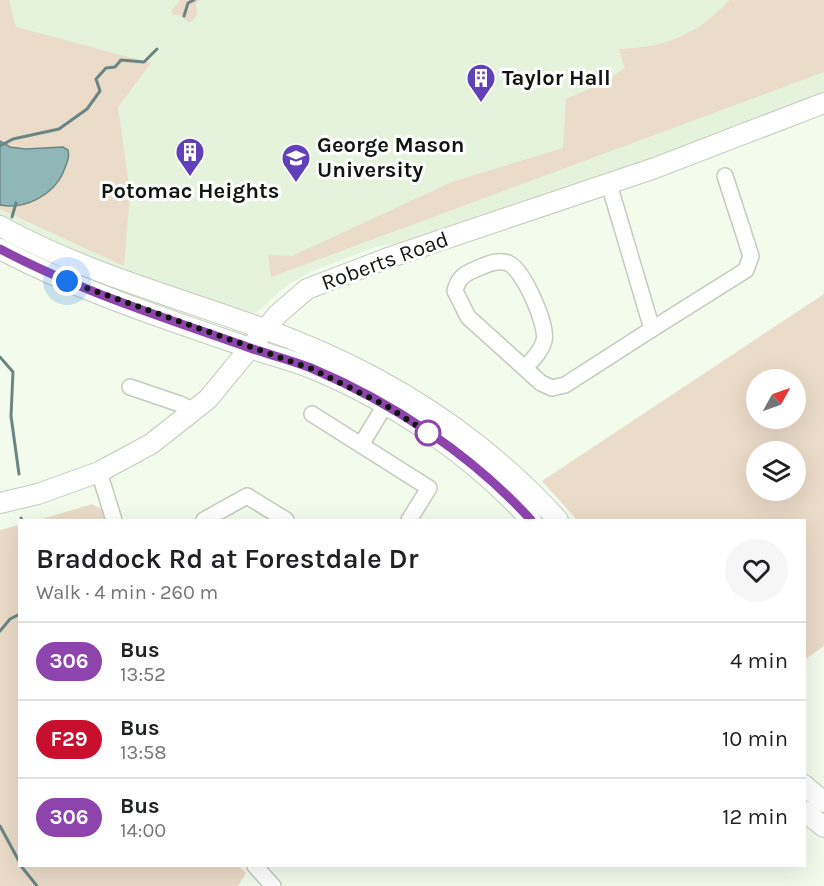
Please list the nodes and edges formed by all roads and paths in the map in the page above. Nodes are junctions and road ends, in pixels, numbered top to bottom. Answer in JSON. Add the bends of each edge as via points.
{"nodes":[{"id":1,"x":824,"y":103,"type":"edge"},
{"id":2,"x":725,"y":176,"type":"dead end"},
{"id":3,"x":609,"y":184,"type":"junction"},
{"id":4,"x":0,"y":226,"type":"edge"},
{"id":5,"x":0,"y":249,"type":"edge"},
{"id":6,"x":266,"y":330,"type":"junction"},
{"id":7,"x":651,"y":330,"type":"junction"},
{"id":8,"x":251,"y":349,"type":"junction"},
{"id":9,"x":525,"y":368,"type":"junction"},
{"id":10,"x":130,"y":387,"type":"dead end"},
{"id":11,"x":385,"y":405,"type":"junction"},
{"id":12,"x":194,"y":411,"type":"junction"},
{"id":13,"x":312,"y":414,"type":"dead end"},
{"id":14,"x":361,"y":445,"type":"junction"},
{"id":15,"x":99,"y":472,"type":"junction"},
{"id":16,"x":0,"y":503,"type":"edge"},
{"id":17,"x":114,"y":519,"type":"edge"},
{"id":18,"x":206,"y":519,"type":"edge"},
{"id":19,"x":284,"y":519,"type":"edge"},
{"id":20,"x":410,"y":519,"type":"edge"},
{"id":21,"x":530,"y":519,"type":"edge"},
{"id":22,"x":557,"y":519,"type":"edge"},
{"id":23,"x":806,"y":787,"type":"edge"},
{"id":24,"x":824,"y":802,"type":"edge"},
{"id":25,"x":806,"y":813,"type":"edge"},
{"id":26,"x":824,"y":827,"type":"edge"},
{"id":27,"x":256,"y":867,"type":"edge"},
{"id":28,"x":273,"y":886,"type":"edge"}],
"edges":[{"from":1,"to":3,"type":"main road","name":"Roberts Road"},
{"from":2,"to":7,"type":"street","via":[[751,256],[750,264]]},
{"from":3,"to":6,"type":"main road","name":"Roberts Road","via":[[322,283],[293,299]]},
{"from":3,"to":7,"type":"street"},
{"from":4,"to":6,"type":"main road","via":[[105,276]]},
{"from":5,"to":8,"type":"main road","via":[[100,295]]},
{"from":6,"to":8,"type":"main road","name":"Roberts Road"},
{"from":6,"to":22,"type":"main road","via":[[342,362],[416,402],[486,451]]},
{"from":7,"to":9,"type":"street","via":[[565,385],[552,388]]},
{"from":8,"to":11,"type":"main road","via":[[312,369]]},
{"from":8,"to":12,"type":"main road","name":"Roberts Road"},
{"from":9,"to":9,"type":"street","via":[[468,317],[454,291],[458,280],[468,272],[505,262],[516,267],[527,284],[544,339]]},
{"from":10,"to":12,"type":"street"},
{"from":11,"to":14,"type":"street"},
{"from":11,"to":21,"type":"main road","via":[[461,457]]},
{"from":12,"to":15,"type":"main road","name":"Roberts Road","via":[[150,444]]},
{"from":13,"to":14,"type":"street"},
{"from":14,"to":20,"type":"street","via":[[429,489]]},
{"from":15,"to":16,"type":"main road","name":"Roberts Road","via":[[46,492]]},
{"from":15,"to":17,"type":"street"},
{"from":18,"to":19,"type":"street","via":[[247,496]]},
{"from":23,"to":24,"type":"main road"},
{"from":25,"to":26,"type":"main road"},
{"from":27,"to":28,"type":"street"}]}
